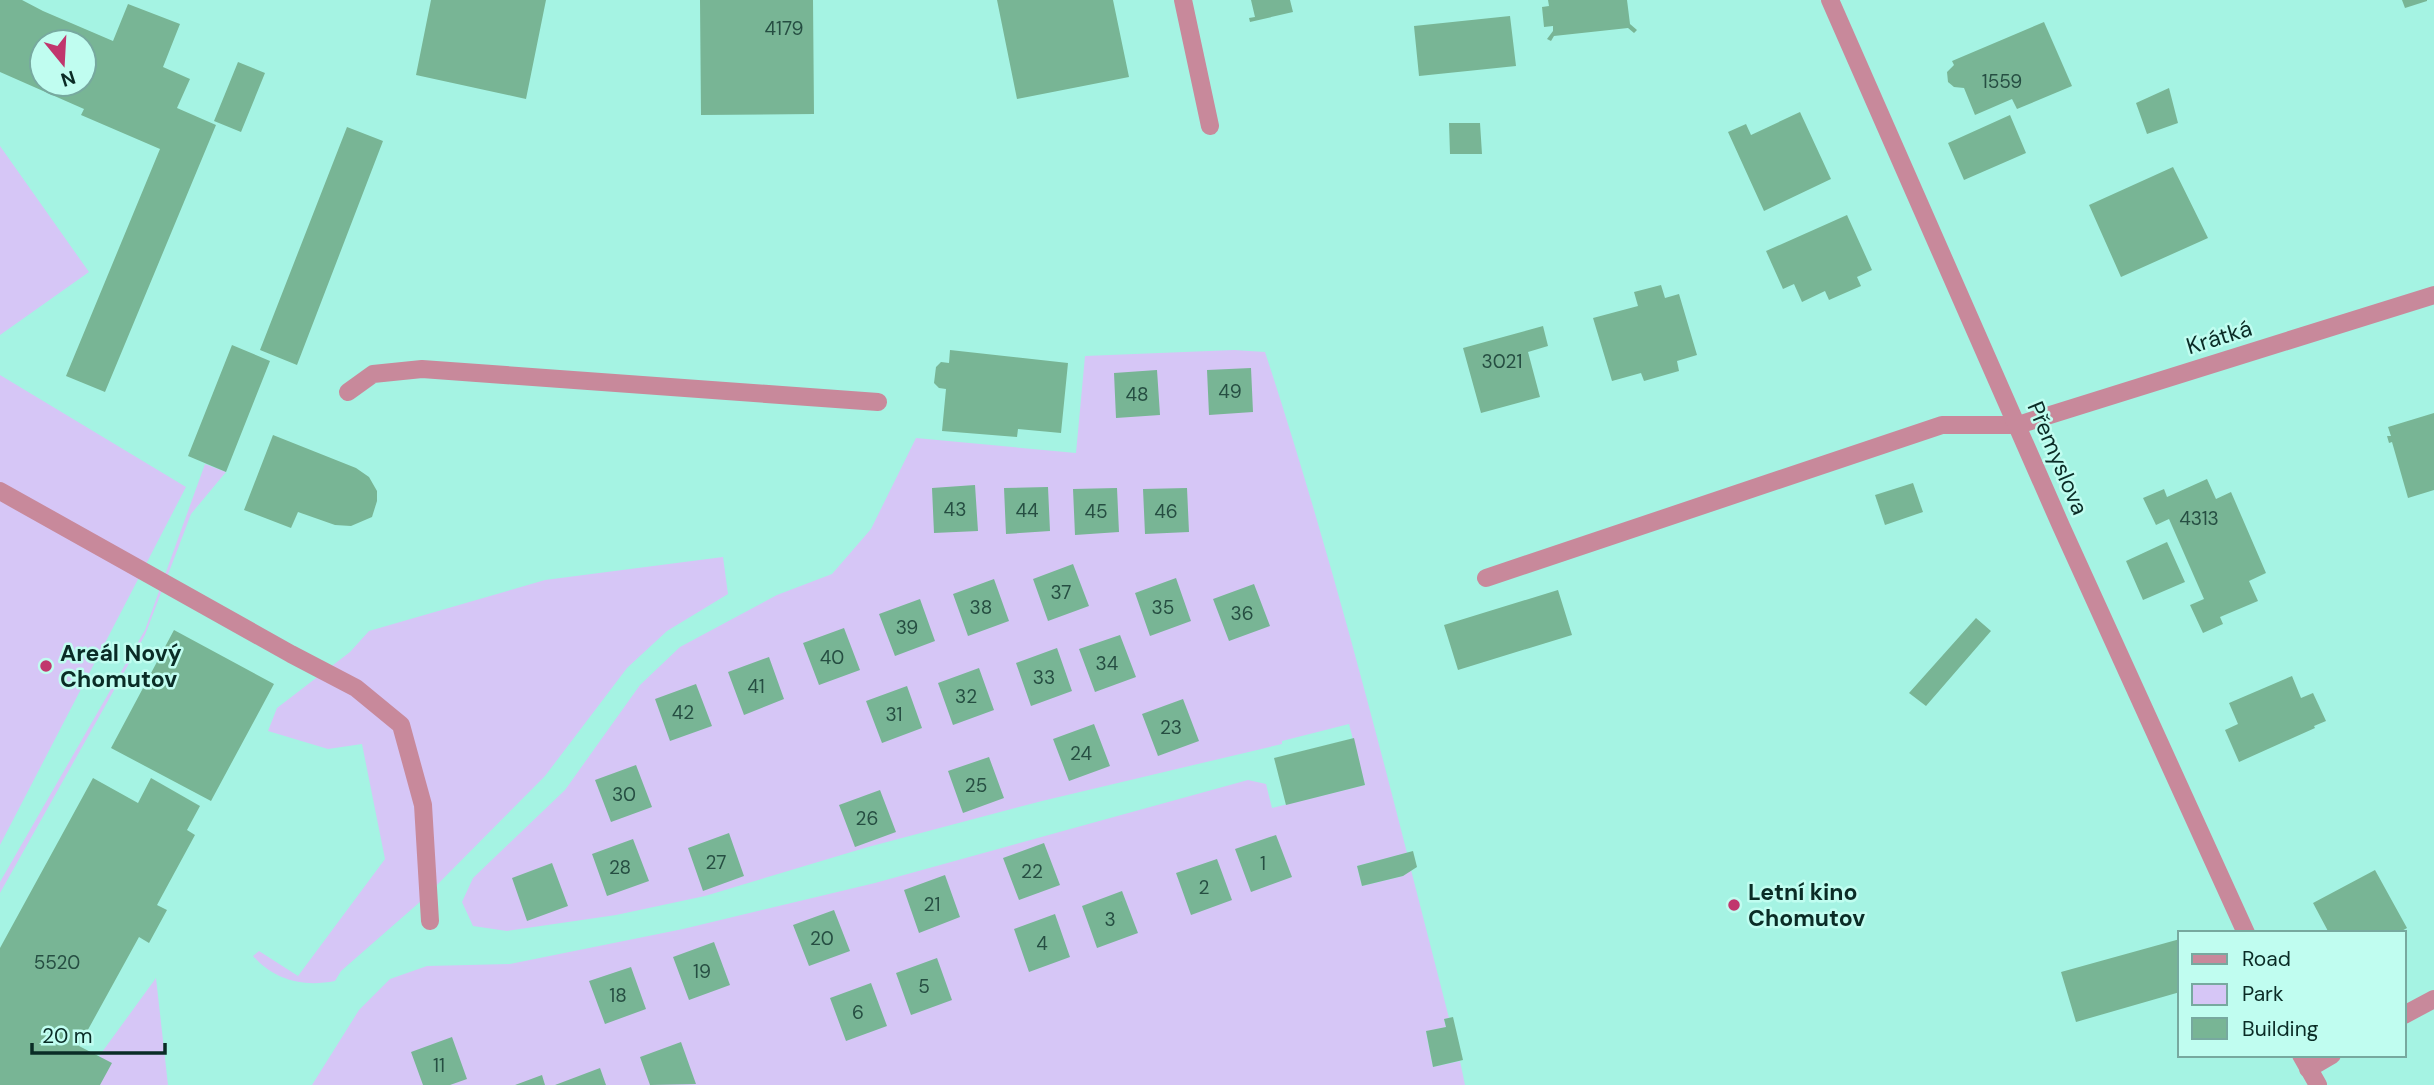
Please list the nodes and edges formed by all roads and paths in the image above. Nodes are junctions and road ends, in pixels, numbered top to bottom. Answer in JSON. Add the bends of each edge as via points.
{"nodes":[{"id":1,"x":1183,"y":0,"type":"edge"},
{"id":2,"x":1830,"y":0,"type":"edge"},
{"id":3,"x":1210,"y":125,"type":"dead end"},
{"id":4,"x":2434,"y":295,"type":"edge"},
{"id":5,"x":348,"y":392,"type":"dead end"},
{"id":6,"x":878,"y":402,"type":"dead end"},
{"id":7,"x":2018,"y":425,"type":"junction"},
{"id":8,"x":0,"y":491,"type":"edge"},
{"id":9,"x":1486,"y":578,"type":"dead end"},
{"id":10,"x":430,"y":921,"type":"dead end"},
{"id":11,"x":2245,"y":931,"type":"edge"},
{"id":12,"x":2434,"y":999,"type":"edge"},
{"id":13,"x":2406,"y":1014,"type":"edge"},
{"id":14,"x":2324,"y":1057,"type":"edge"},
{"id":15,"x":2304,"y":1062,"type":"edge"},
{"id":16,"x":2318,"y":1085,"type":"edge"}],
"edges":[{"from":1,"to":3,"type":"street"},
{"from":2,"to":7,"type":"street","name":"Přemyslova"},
{"from":4,"to":7,"type":"street","name":"Krátká"},
{"from":5,"to":6,"type":"street","via":[[373,374],[422,369]]},
{"from":7,"to":9,"type":"street","name":"Krátká","via":[[1942,425]]},
{"from":7,"to":11,"type":"street","name":"Přemyslova"},
{"from":8,"to":10,"type":"street","via":[[356,688],[401,725],[423,805]]},
{"from":12,"to":13,"type":"street"},
{"from":14,"to":15,"type":"street"},
{"from":15,"to":16,"type":"street"}]}
